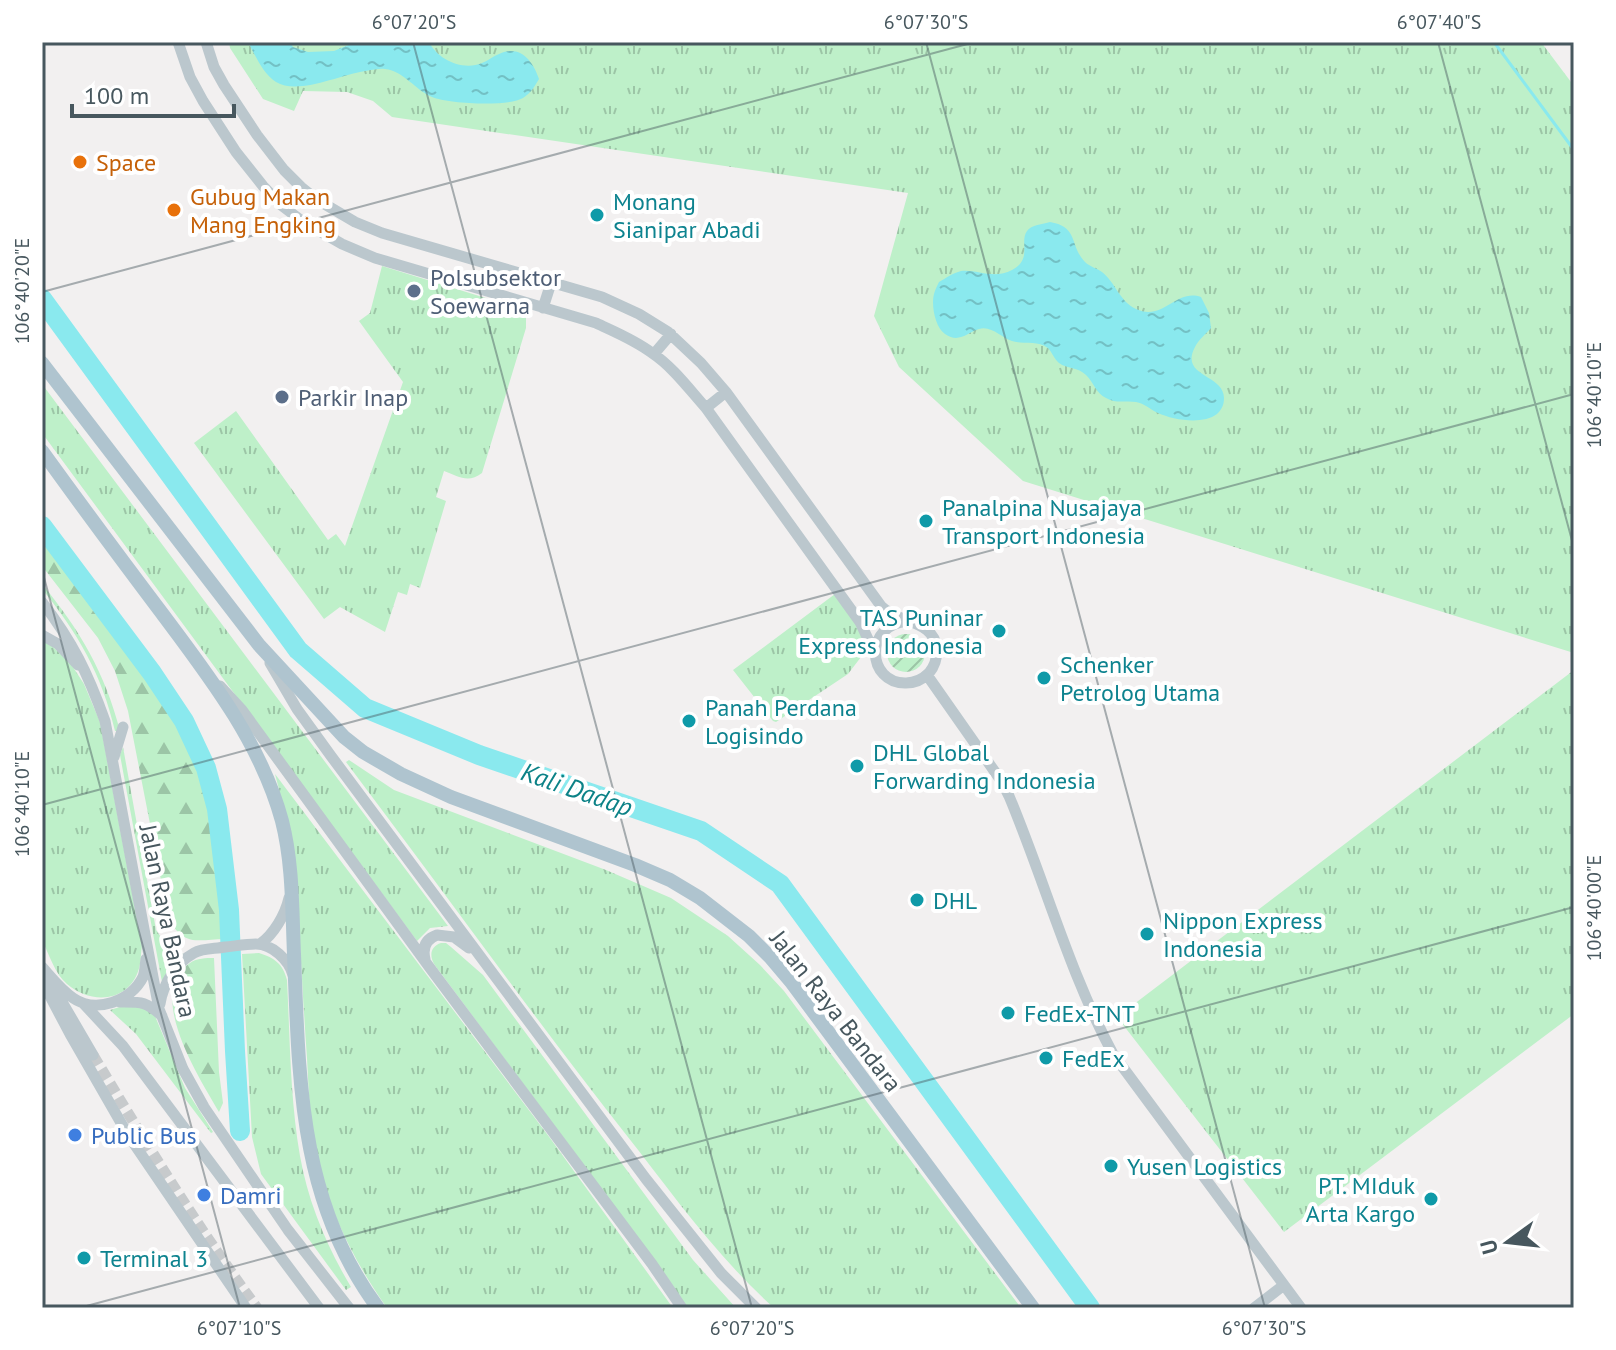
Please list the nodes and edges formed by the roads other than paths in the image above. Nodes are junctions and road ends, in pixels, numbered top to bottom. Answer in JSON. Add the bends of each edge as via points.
{"nodes":[{"id":1,"x":178,"y":42,"type":"edge"},
{"id":2,"x":206,"y":42,"type":"edge"},
{"id":3,"x":551,"y":283,"type":"junction"},
{"id":4,"x":543,"y":308,"type":"junction"},
{"id":5,"x":671,"y":334,"type":"junction"},
{"id":6,"x":654,"y":354,"type":"junction"},
{"id":7,"x":42,"y":363,"type":"edge"},
{"id":8,"x":726,"y":392,"type":"junction"},
{"id":9,"x":706,"y":408,"type":"junction"},
{"id":10,"x":42,"y":451,"type":"edge"},
{"id":11,"x":42,"y":602,"type":"edge"},
{"id":12,"x":910,"y":621,"type":"junction"},
{"id":13,"x":42,"y":635,"type":"edge"},
{"id":14,"x":259,"y":645,"type":"junction"},
{"id":15,"x":875,"y":655,"type":"junction"},
{"id":16,"x":88,"y":675,"type":"junction"},
{"id":17,"x":927,"y":675,"type":"junction"},
{"id":18,"x":209,"y":678,"type":"junction"},
{"id":19,"x":123,"y":727,"type":"dead end"},
{"id":20,"x":113,"y":760,"type":"junction"},
{"id":21,"x":291,"y":883,"type":"junction"},
{"id":22,"x":145,"y":930,"type":"junction"},
{"id":23,"x":258,"y":944,"type":"junction"},
{"id":24,"x":42,"y":967,"type":"edge"},
{"id":25,"x":430,"y":968,"type":"junction"},
{"id":26,"x":490,"y":968,"type":"junction"},
{"id":27,"x":42,"y":981,"type":"edge"},
{"id":28,"x":296,"y":991,"type":"junction"},
{"id":29,"x":115,"y":1001,"type":"junction"},
{"id":30,"x":83,"y":1003,"type":"junction"},
{"id":31,"x":161,"y":1012,"type":"junction"},
{"id":32,"x":93,"y":1055,"type":"tunnel mouth"},
{"id":33,"x":1284,"y":1285,"type":"junction"},
{"id":34,"x":246,"y":1308,"type":"edge"},
{"id":35,"x":319,"y":1308,"type":"edge"},
{"id":36,"x":349,"y":1308,"type":"edge"},
{"id":37,"x":378,"y":1308,"type":"edge"},
{"id":38,"x":682,"y":1308,"type":"edge"},
{"id":39,"x":756,"y":1308,"type":"edge"},
{"id":40,"x":1033,"y":1308,"type":"edge"},
{"id":41,"x":1254,"y":1308,"type":"edge"},
{"id":42,"x":1301,"y":1308,"type":"edge"}],
"edges":[{"from":1,"to":4,"type":"street","via":[[190,77],[236,152],[281,205],[302,221],[375,258]]},
{"from":2,"to":3,"type":"street","via":[[214,67],[257,135],[316,199],[382,233]]},
{"from":3,"to":4,"type":"street"},
{"from":3,"to":5,"type":"street","via":[[602,297]]},
{"from":4,"to":6,"type":"street","via":[[596,323]]},
{"from":5,"to":6,"type":"street"},
{"from":5,"to":8,"type":"street"},
{"from":6,"to":9,"type":"street"},
{"from":7,"to":14,"type":"main road","name":"Jalan Raya Bandara"},
{"from":8,"to":9,"type":"street"},
{"from":8,"to":12,"type":"street","via":[[881,606]]},
{"from":9,"to":15,"type":"street","via":[[860,622]]},
{"from":10,"to":18,"type":"main road"},
{"from":11,"to":16,"type":"street","name":"Jalan Raya Bandara"},
{"from":12,"to":15,"type":"street","via":[[884,630]]},
{"from":12,"to":17,"type":"street","via":[[934,639],[936,658]]},
{"from":13,"to":16,"type":"street"},
{"from":14,"to":26,"type":"street","name":"Jalan Raya Bandara","via":[[297,709]]},
{"from":14,"to":40,"type":"main road","name":"Jalan Raya Bandara","via":[[363,752],[451,797],[670,880],[749,936],[792,983]]},
{"from":15,"to":17,"type":"street","via":[[879,668],[893,680],[911,683]]},
{"from":16,"to":20,"type":"street","name":"Jalan Raya Bandara"},
{"from":17,"to":33,"type":"street","via":[[1009,796],[1086,1000],[1113,1054]]},
{"from":18,"to":21,"type":"main road","via":[[251,746],[275,799]]},
{"from":18,"to":25,"type":"street","via":[[242,710]]},
{"from":19,"to":20,"type":"street"},
{"from":20,"to":22,"type":"street","name":"Jalan Raya Bandara"},
{"from":21,"to":23,"type":"street","via":[[287,906],[272,934]]},
{"from":21,"to":28,"type":"main road"},
{"from":22,"to":29,"type":"street","via":[[143,977],[132,992]]},
{"from":22,"to":31,"type":"street","name":"Jalan Raya Bandara"},
{"from":23,"to":28,"type":"street","via":[[291,966]]},
{"from":23,"to":31,"type":"street","via":[[202,950],[182,961],[163,991]]},
{"from":24,"to":30,"type":"street"},
{"from":24,"to":32,"type":"street"},
{"from":25,"to":26,"type":"street","via":[[424,948],[443,934],[465,944]]},
{"from":25,"to":38,"type":"street"},
{"from":26,"to":39,"type":"street","name":"Jalan Raya Bandara","via":[[646,1179]]},
{"from":27,"to":34,"type":"street","via":[[128,1135]]},
{"from":28,"to":37,"type":"main road","via":[[311,1158],[339,1243]]},
{"from":29,"to":30,"type":"street"},
{"from":29,"to":31,"type":"street","via":[[142,1002]]},
{"from":30,"to":35,"type":"street","via":[[123,1046]]},
{"from":31,"to":36,"type":"street","name":"Jalan Raya Bandara","via":[[194,1091],[288,1230]]},
{"from":33,"to":41,"type":"street"},
{"from":33,"to":42,"type":"street"}]}
